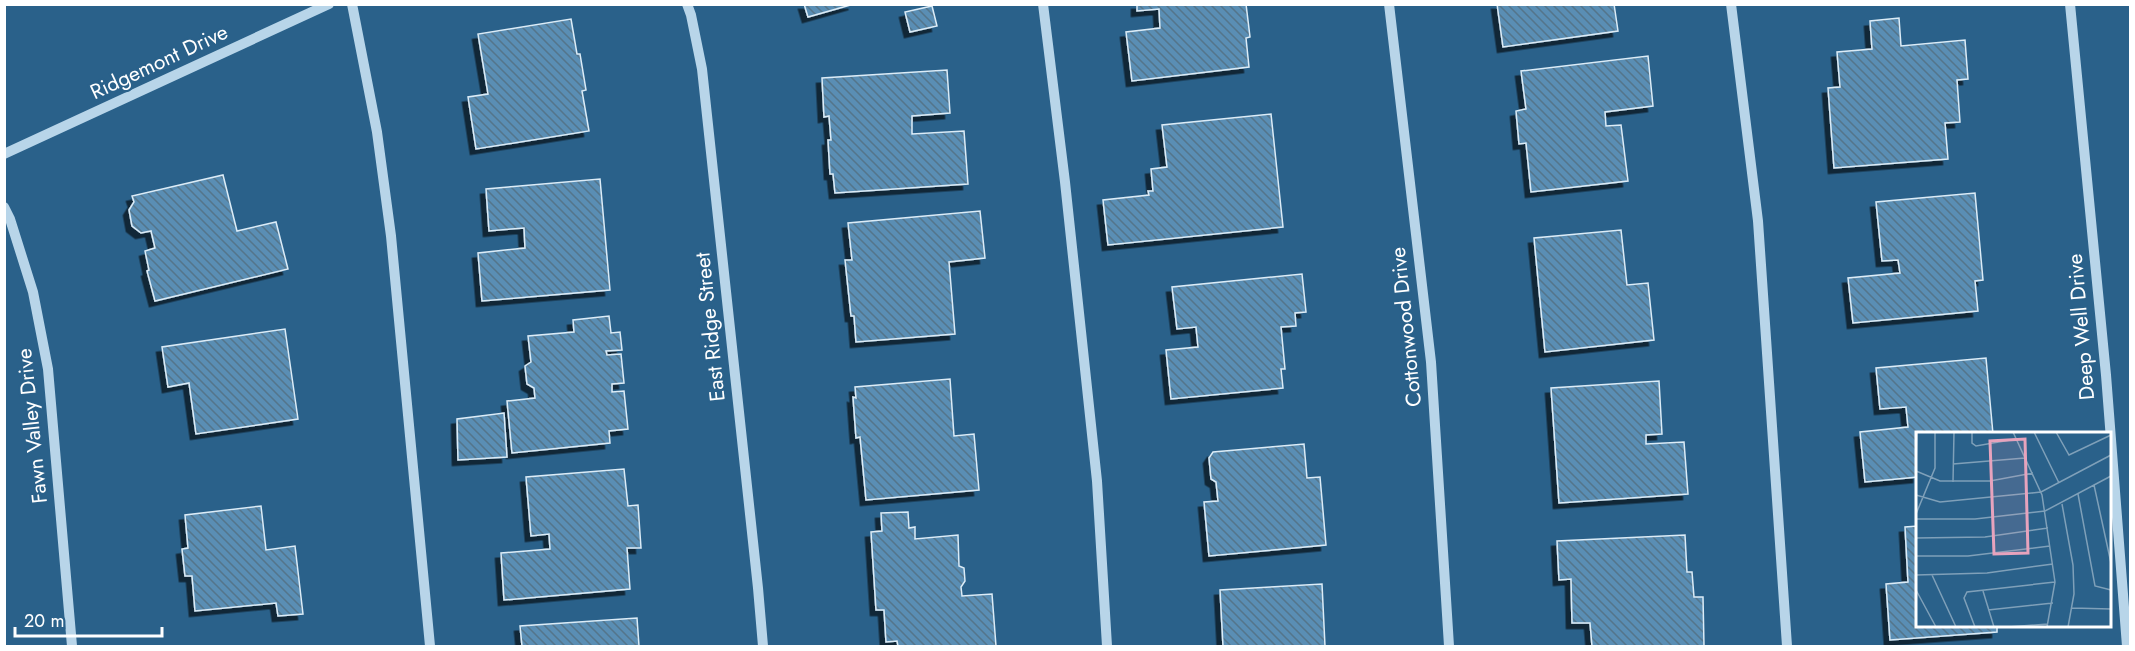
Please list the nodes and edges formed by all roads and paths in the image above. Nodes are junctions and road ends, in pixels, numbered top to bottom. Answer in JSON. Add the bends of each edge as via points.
{"nodes":[{"id":1,"x":329,"y":4,"type":"edge"},
{"id":2,"x":352,"y":4,"type":"edge"},
{"id":3,"x":687,"y":4,"type":"edge"},
{"id":4,"x":1043,"y":4,"type":"edge"},
{"id":5,"x":1389,"y":4,"type":"edge"},
{"id":6,"x":1731,"y":4,"type":"edge"},
{"id":7,"x":2070,"y":4,"type":"edge"},
{"id":8,"x":4,"y":154,"type":"edge"},
{"id":9,"x":4,"y":207,"type":"edge"},
{"id":10,"x":2110,"y":432,"type":"edge"},
{"id":11,"x":2111,"y":440,"type":"edge"},
{"id":12,"x":72,"y":646,"type":"edge"},
{"id":13,"x":430,"y":646,"type":"edge"},
{"id":14,"x":763,"y":646,"type":"edge"},
{"id":15,"x":1107,"y":646,"type":"edge"},
{"id":16,"x":1449,"y":646,"type":"edge"},
{"id":17,"x":1787,"y":646,"type":"edge"},
{"id":18,"x":2127,"y":646,"type":"edge"}],
"edges":[{"from":1,"to":8,"type":"street","name":"Ridgemont Drive"},
{"from":2,"to":13,"type":"street","via":[[377,132],[391,236]]},
{"from":3,"to":14,"type":"street","name":"East Ridge Street","via":[[702,69]]},
{"from":4,"to":15,"type":"street","via":[[1096,481]]},
{"from":5,"to":16,"type":"street","name":"Cottonwood Drive","via":[[1431,362]]},
{"from":6,"to":17,"type":"street","via":[[1758,221]]},
{"from":7,"to":10,"type":"street","name":"Deep Well Drive"},
{"from":9,"to":12,"type":"street","name":"Fawn Valley Drive","via":[[33,292],[48,369]]},
{"from":11,"to":18,"type":"street","name":"Deep Well Drive"}]}
